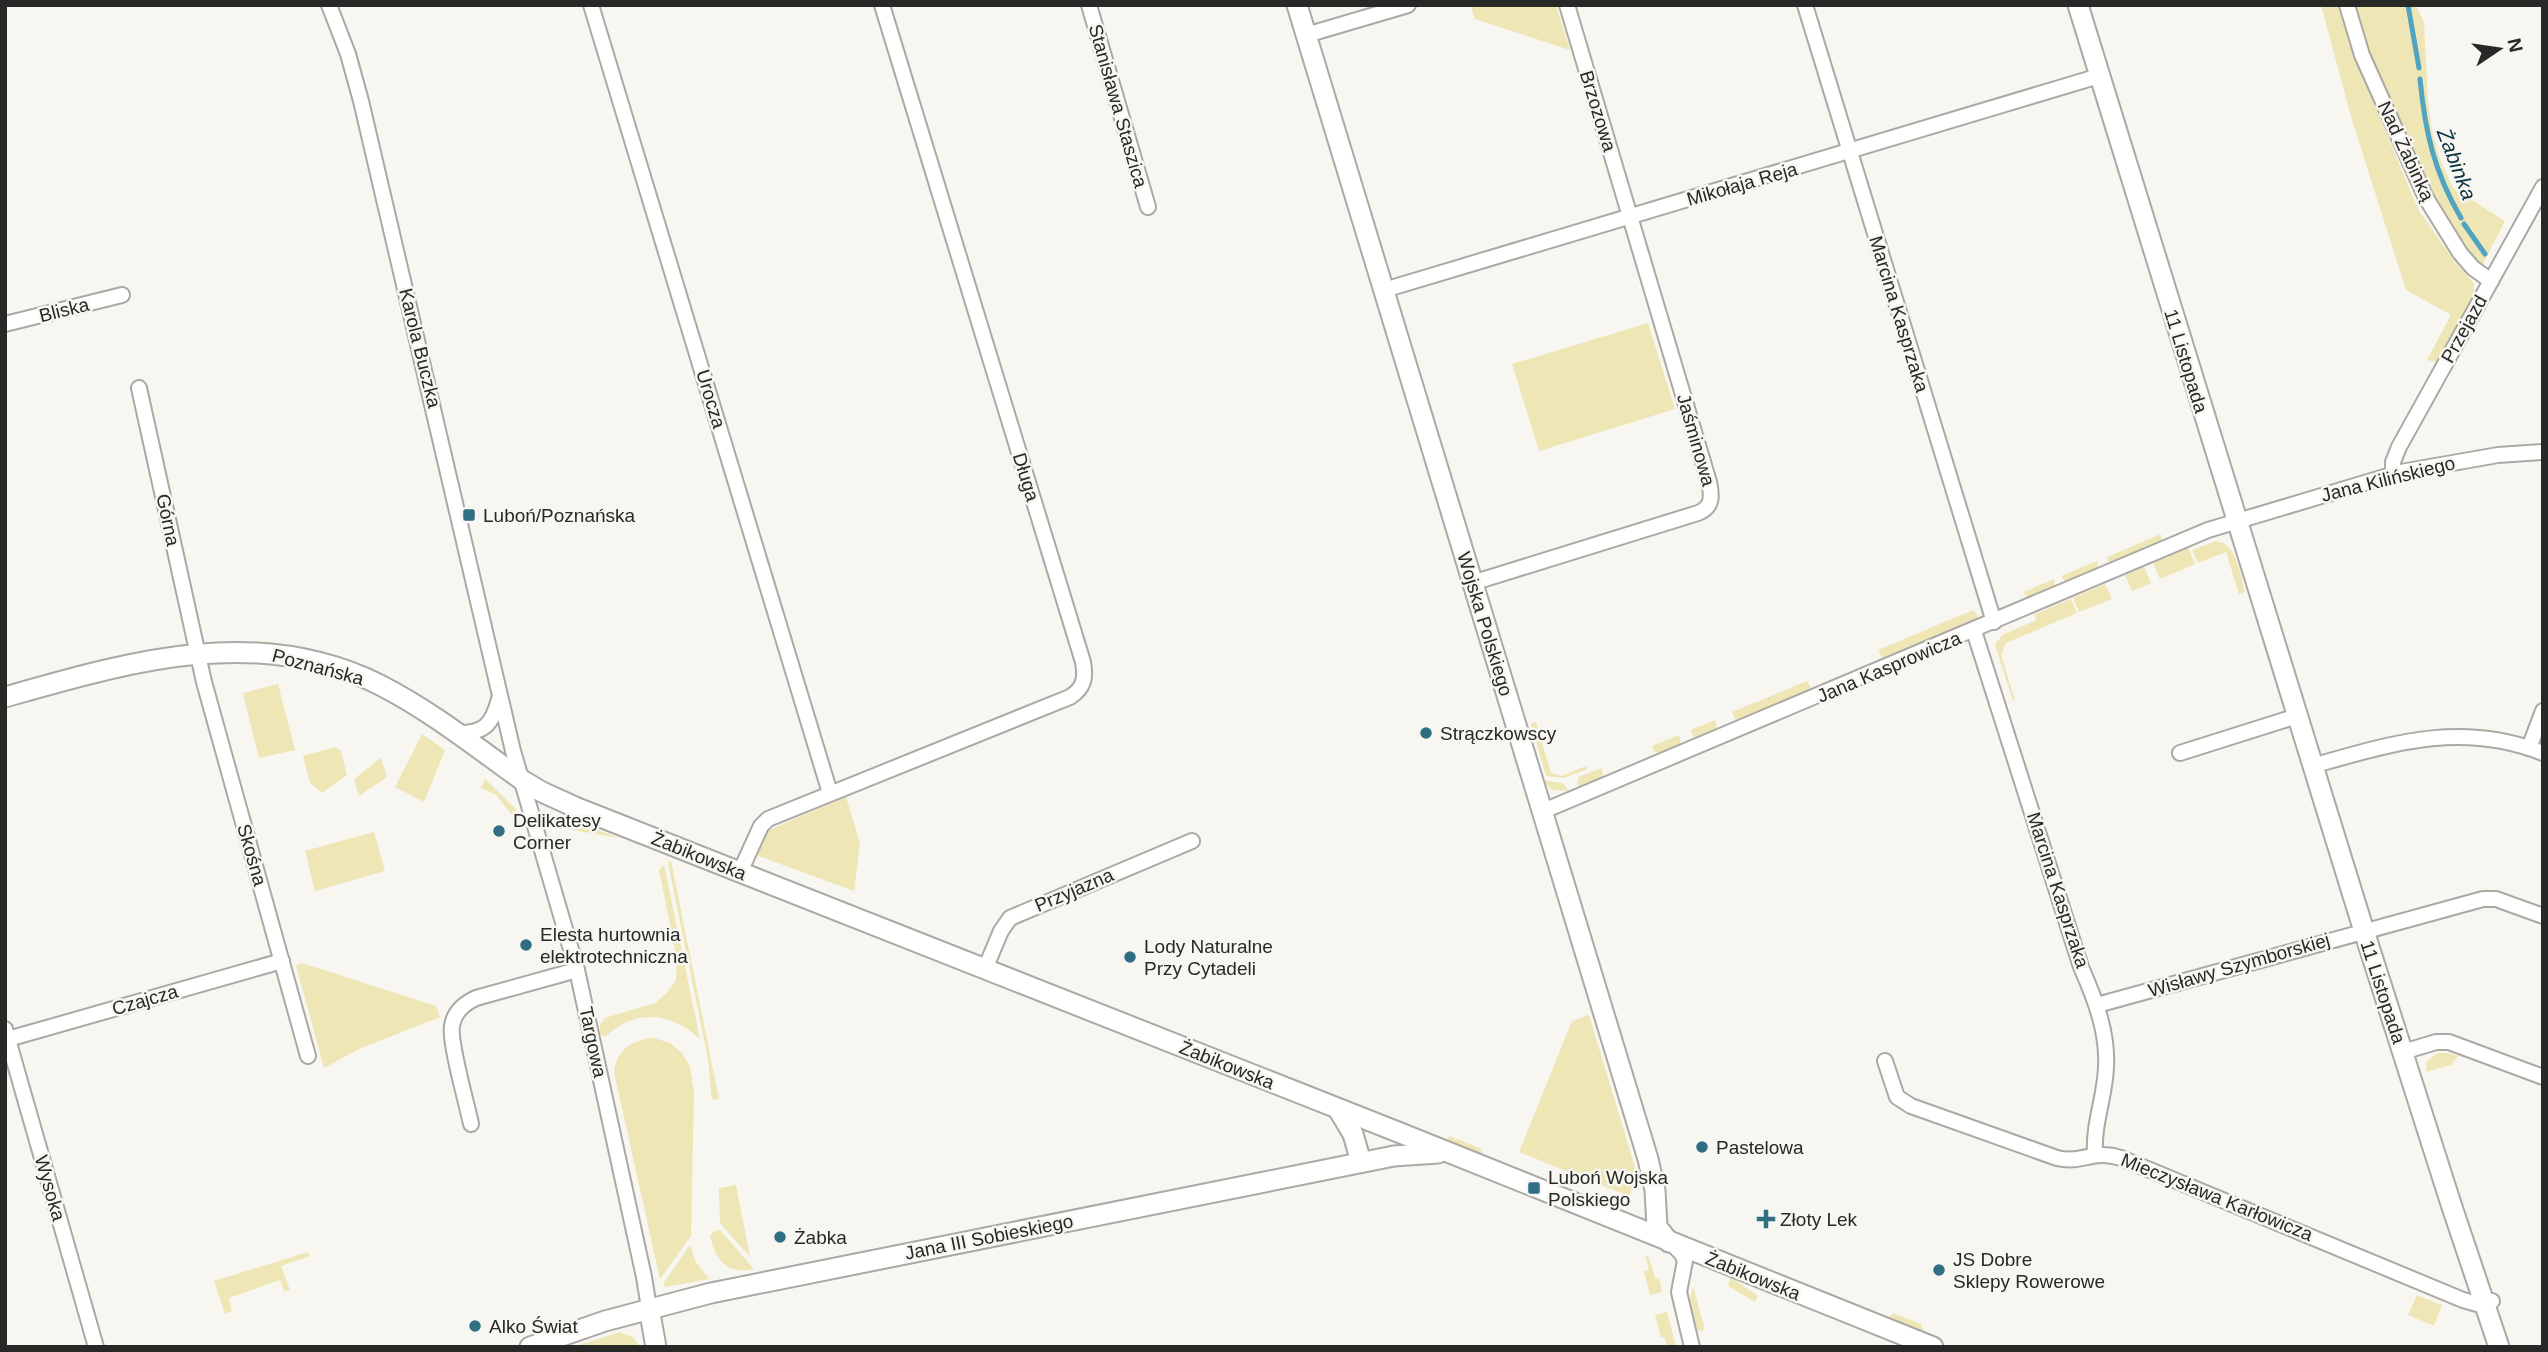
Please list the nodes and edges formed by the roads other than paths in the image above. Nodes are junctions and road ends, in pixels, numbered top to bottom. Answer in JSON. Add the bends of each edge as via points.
{"nodes":[{"id":1,"x":329,"y":5,"type":"edge"},
{"id":2,"x":592,"y":5,"type":"edge"},
{"id":3,"x":882,"y":5,"type":"edge"},
{"id":4,"x":1089,"y":5,"type":"edge"},
{"id":5,"x":1297,"y":5,"type":"edge"},
{"id":6,"x":1408,"y":5,"type":"edge"},
{"id":7,"x":1567,"y":5,"type":"edge"},
{"id":8,"x":1805,"y":5,"type":"edge"},
{"id":9,"x":2078,"y":5,"type":"edge"},
{"id":10,"x":2347,"y":5,"type":"edge"},
{"id":11,"x":1306,"y":35,"type":"junction"},
{"id":12,"x":2099,"y":76,"type":"junction"},
{"id":13,"x":1850,"y":152,"type":"junction"},
{"id":14,"x":2543,"y":187,"type":"edge"},
{"id":15,"x":1148,"y":207,"type":"dead end"},
{"id":16,"x":1630,"y":216,"type":"junction"},
{"id":17,"x":2491,"y":281,"type":"junction"},
{"id":18,"x":1384,"y":290,"type":"junction"},
{"id":19,"x":122,"y":295,"type":"dead end"},
{"id":20,"x":5,"y":324,"type":"edge"},
{"id":21,"x":139,"y":388,"type":"dead end"},
{"id":22,"x":2543,"y":452,"type":"edge"},
{"id":23,"x":2393,"y":474,"type":"junction"},
{"id":24,"x":2236,"y":521,"type":"junction"},
{"id":25,"x":1472,"y":583,"type":"junction"},
{"id":26,"x":1994,"y":622,"type":"junction"},
{"id":27,"x":1974,"y":631,"type":"junction"},
{"id":28,"x":198,"y":653,"type":"junction"},
{"id":29,"x":500,"y":694,"type":"junction"},
{"id":30,"x":5,"y":697,"type":"edge"},
{"id":31,"x":2543,"y":711,"type":"edge"},
{"id":32,"x":2297,"y":716,"type":"junction"},
{"id":33,"x":456,"y":733,"type":"junction"},
{"id":34,"x":2536,"y":750,"type":"edge"},
{"id":35,"x":2180,"y":752,"type":"dead end"},
{"id":36,"x":2312,"y":766,"type":"junction"},
{"id":37,"x":522,"y":780,"type":"junction"},
{"id":38,"x":830,"y":793,"type":"junction"},
{"id":39,"x":1541,"y":812,"type":"junction"},
{"id":40,"x":1192,"y":841,"type":"dead end"},
{"id":41,"x":740,"y":872,"type":"junction"},
{"id":42,"x":2543,"y":916,"type":"edge"},
{"id":43,"x":2364,"y":931,"type":"junction"},
{"id":44,"x":282,"y":961,"type":"junction"},
{"id":45,"x":985,"y":969,"type":"junction"},
{"id":46,"x":577,"y":970,"type":"junction"},
{"id":47,"x":2097,"y":1005,"type":"junction"},
{"id":48,"x":7,"y":1034,"type":"edge"},
{"id":49,"x":2403,"y":1052,"type":"junction"},
{"id":50,"x":308,"y":1056,"type":"dead end"},
{"id":51,"x":1885,"y":1061,"type":"dead end"},
{"id":52,"x":2543,"y":1077,"type":"edge"},
{"id":53,"x":1338,"y":1110,"type":"junction"},
{"id":54,"x":471,"y":1124,"type":"dead end"},
{"id":55,"x":2095,"y":1154,"type":"junction"},
{"id":56,"x":1453,"y":1155,"type":"junction"},
{"id":57,"x":1361,"y":1162,"type":"junction"},
{"id":58,"x":1670,"y":1242,"type":"junction"},
{"id":59,"x":2488,"y":1303,"type":"junction"},
{"id":60,"x":649,"y":1308,"type":"junction"},
{"id":61,"x":96,"y":1347,"type":"edge"},
{"id":62,"x":530,"y":1347,"type":"edge"},
{"id":63,"x":656,"y":1347,"type":"edge"},
{"id":64,"x":1692,"y":1347,"type":"edge"},
{"id":65,"x":1933,"y":1347,"type":"edge"},
{"id":66,"x":2499,"y":1347,"type":"edge"},
{"id":67,"x":2513,"y":1347,"type":"edge"}],
"edges":[{"from":1,"to":29,"type":"street","name":"Karola Buczka","via":[[361,101]]},
{"from":2,"to":38,"type":"street","name":"Urocza"},
{"from":3,"to":38,"type":"street","name":"Długa","via":[[1083,662],[1084,680],[1070,697]]},
{"from":4,"to":15,"type":"street","name":"Stanisława Staszica"},
{"from":5,"to":11,"type":"street","name":"Wojska Polskiego"},
{"from":6,"to":11,"type":"street"},
{"from":7,"to":16,"type":"street","name":"Brzozowa"},
{"from":8,"to":13,"type":"street","name":"Marcina Kasprzaka"},
{"from":9,"to":12,"type":"street","name":"11 Listopada"},
{"from":10,"to":17,"type":"street","name":"Nad Żabinką","via":[[2365,62],[2421,188],[2460,254]]},
{"from":11,"to":18,"type":"street","name":"Wojska Polskiego"},
{"from":12,"to":13,"type":"street","name":"Mikołaja Reja"},
{"from":12,"to":24,"type":"street","name":"11 Listopada"},
{"from":13,"to":16,"type":"street","name":"Mikołaja Reja"},
{"from":13,"to":26,"type":"street","name":"Marcina Kasprzaka"},
{"from":14,"to":17,"type":"street","name":"Przejazd"},
{"from":16,"to":18,"type":"street","name":"Mikołaja Reja"},
{"from":16,"to":25,"type":"street","name":"Jaśminowa","via":[[1709,482],[1709,506]]},
{"from":17,"to":23,"type":"street","name":"Przejazd","via":[[2397,452]]},
{"from":18,"to":25,"type":"street","name":"Wojska Polskiego"},
{"from":19,"to":20,"type":"street","name":"Bliska"},
{"from":21,"to":28,"type":"street","name":"Górna"},
{"from":22,"to":23,"type":"street","name":"Jana Kilińskiego","via":[[2480,457]]},
{"from":23,"to":24,"type":"street","name":"Jana Kilińskiego"},
{"from":24,"to":26,"type":"street","name":"Jana Kasprowicza"},
{"from":24,"to":32,"type":"street","name":"11 Listopada"},
{"from":25,"to":39,"type":"street","name":"Wojska Polskiego"},
{"from":26,"to":27,"type":"street","name":"Jana Kasprowicza"},
{"from":27,"to":39,"type":"street","name":"Jana Kasprowicza"},
{"from":27,"to":47,"type":"street","name":"Marcina Kasprzaka"},
{"from":28,"to":30,"type":"street","name":"Poznańska","via":[[128,665]]},
{"from":28,"to":33,"type":"street","name":"Poznańska","via":[[267,653],[331,667],[378,684]]},
{"from":28,"to":44,"type":"street","name":"Skośna"},
{"from":29,"to":33,"type":"street","via":[[489,724],[474,732]]},
{"from":29,"to":37,"type":"street","name":"Karola Buczka"},
{"from":31,"to":34,"type":"street"},
{"from":32,"to":35,"type":"street"},
{"from":32,"to":36,"type":"street","name":"11 Listopada"},
{"from":33,"to":37,"type":"street","name":"Poznańska"},
{"from":34,"to":36,"type":"street","via":[[2479,737],[2427,737]]},
{"from":36,"to":43,"type":"street","name":"11 Listopada"},
{"from":37,"to":41,"type":"street","name":"Żabikowska","via":[[568,804]]},
{"from":37,"to":46,"type":"street","name":"Targowa"},
{"from":38,"to":41,"type":"street","via":[[764,822]]},
{"from":39,"to":58,"type":"street","name":"Wojska Polskiego","via":[[1648,1159],[1656,1190],[1657,1227]]},
{"from":40,"to":45,"type":"street","name":"Przyjazna","via":[[1016,915],[1005,923]]},
{"from":41,"to":45,"type":"street","name":"Żabikowska"},
{"from":42,"to":43,"type":"street","name":"Wisławy Szymborskiej","via":[[2503,901],[2483,899]]},
{"from":43,"to":47,"type":"street","name":"Wisławy Szymborskiej"},
{"from":43,"to":49,"type":"street","name":"11 Listopada"},
{"from":44,"to":48,"type":"street","name":"Czajcza"},
{"from":44,"to":50,"type":"street","name":"Skośna"},
{"from":45,"to":53,"type":"street","name":"Żabikowska"},
{"from":46,"to":54,"type":"street","via":[[476,998],[456,1014],[451,1033]]},
{"from":46,"to":60,"type":"street","name":"Targowa"},
{"from":47,"to":55,"type":"street","name":"Marcina Kasprzaka","via":[[2106,1068]]},
{"from":48,"to":61,"type":"street","name":"Wysoka"},
{"from":49,"to":52,"type":"street","via":[[2449,1042]]},
{"from":49,"to":59,"type":"street","name":"11 Listopada","via":[[2472,1267]]},
{"from":51,"to":55,"type":"street","name":"Mieczysława Karłowicza","via":[[1893,1090],[1903,1102],[2057,1158],[2071,1161]]},
{"from":53,"to":56,"type":"street","name":"Żabikowska"},
{"from":53,"to":57,"type":"street","via":[[1350,1126]]},
{"from":55,"to":59,"type":"street","name":"Mieczysława Karłowicza","via":[[2121,1158],[2463,1300]]},
{"from":56,"to":57,"type":"street","name":"Jana III Sobieskiego","via":[[1418,1152]]},
{"from":56,"to":58,"type":"street","name":"Żabikowska"},
{"from":57,"to":60,"type":"street","name":"Jana III Sobieskiego"},
{"from":58,"to":64,"type":"street","via":[[1685,1261],[1679,1292]]},
{"from":58,"to":65,"type":"street","name":"Żabikowska"},
{"from":59,"to":66,"type":"street","name":"11 Listopada"},
{"from":59,"to":67,"type":"street","name":"11 Listopada"},
{"from":60,"to":62,"type":"street","name":"Jana III Sobieskiego"},
{"from":60,"to":63,"type":"street"}]}
